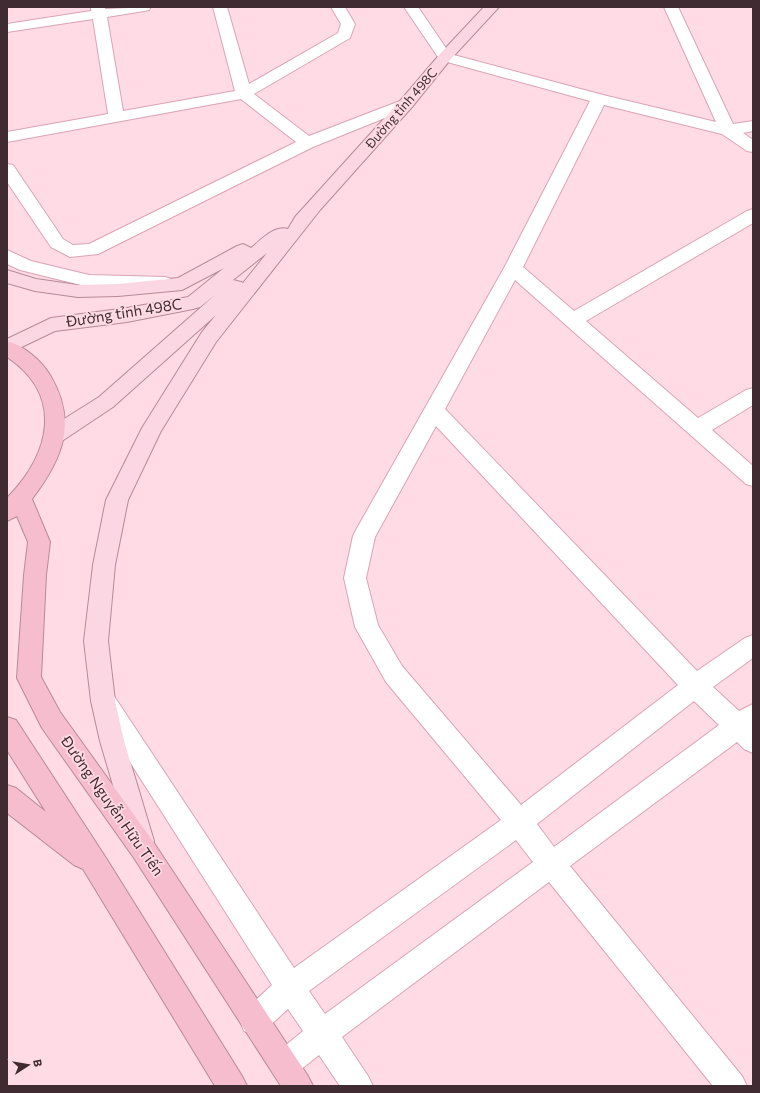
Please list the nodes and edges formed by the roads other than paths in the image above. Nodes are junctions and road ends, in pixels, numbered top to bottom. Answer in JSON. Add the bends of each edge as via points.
{"nodes":[{"id":1,"x":144,"y":7,"type":"edge"},
{"id":2,"x":220,"y":7,"type":"edge"},
{"id":3,"x":338,"y":7,"type":"edge"},
{"id":4,"x":411,"y":7,"type":"edge"},
{"id":5,"x":492,"y":7,"type":"edge"},
{"id":6,"x":671,"y":7,"type":"edge"},
{"id":7,"x":99,"y":10,"type":"edge"},
{"id":8,"x":7,"y":28,"type":"edge"},
{"id":9,"x":445,"y":57,"type":"junction"},
{"id":10,"x":244,"y":94,"type":"junction"},
{"id":11,"x":599,"y":99,"type":"junction"},
{"id":12,"x":406,"y":104,"type":"junction"},
{"id":13,"x":116,"y":117,"type":"junction"},
{"id":14,"x":753,"y":126,"type":"edge"},
{"id":15,"x":728,"y":130,"type":"junction"},
{"id":16,"x":7,"y":137,"type":"edge"},
{"id":17,"x":307,"y":143,"type":"junction"},
{"id":18,"x":753,"y":147,"type":"edge"},
{"id":19,"x":7,"y":169,"type":"edge"},
{"id":20,"x":312,"y":210,"type":"junction"},
{"id":21,"x":753,"y":215,"type":"edge"},
{"id":22,"x":7,"y":256,"type":"edge"},
{"id":23,"x":513,"y":268,"type":"junction"},
{"id":24,"x":7,"y":276,"type":"edge"},
{"id":25,"x":182,"y":284,"type":"junction"},
{"id":26,"x":573,"y":320,"type":"junction"},
{"id":27,"x":7,"y":348,"type":"edge"},
{"id":28,"x":753,"y":395,"type":"edge"},
{"id":29,"x":433,"y":410,"type":"junction"},
{"id":30,"x":697,"y":429,"type":"junction"},
{"id":31,"x":54,"y":435,"type":"junction"},
{"id":32,"x":753,"y":478,"type":"edge"},
{"id":33,"x":14,"y":506,"type":"edge"},
{"id":34,"x":753,"y":645,"type":"edge"},
{"id":35,"x":695,"y":686,"type":"junction"},
{"id":36,"x":103,"y":701,"type":"junction"},
{"id":37,"x":7,"y":728,"type":"edge"},
{"id":38,"x":748,"y":728,"type":"edge"},
{"id":39,"x":7,"y":797,"type":"edge"},
{"id":40,"x":519,"y":822,"type":"junction"},
{"id":41,"x":143,"y":849,"type":"junction"},
{"id":42,"x":550,"y":864,"type":"junction"},
{"id":43,"x":97,"y":867,"type":"junction"},
{"id":44,"x":290,"y":988,"type":"junction"},
{"id":45,"x":254,"y":1021,"type":"junction"},
{"id":46,"x":322,"y":1034,"type":"junction"},
{"id":47,"x":291,"y":1075,"type":"edge"},
{"id":48,"x":232,"y":1086,"type":"edge"},
{"id":49,"x":358,"y":1086,"type":"edge"},
{"id":50,"x":732,"y":1086,"type":"edge"}],
"edges":[{"from":1,"to":7,"type":"street"},
{"from":2,"to":10,"type":"street"},
{"from":3,"to":10,"type":"street","via":[[348,24],[345,35]]},
{"from":4,"to":9,"type":"street"},
{"from":5,"to":9,"type":"main road","name":"Đường tỉnh 498C"},
{"from":6,"to":15,"type":"street"},
{"from":7,"to":8,"type":"street"},
{"from":7,"to":13,"type":"street"},
{"from":9,"to":11,"type":"street"},
{"from":9,"to":12,"type":"main road","name":"Đường tỉnh 498C"},
{"from":10,"to":13,"type":"street"},
{"from":10,"to":17,"type":"street"},
{"from":11,"to":15,"type":"street"},
{"from":11,"to":23,"type":"street"},
{"from":12,"to":17,"type":"street"},
{"from":12,"to":20,"type":"main road","name":"Đường tỉnh 498C"},
{"from":13,"to":16,"type":"street"},
{"from":14,"to":15,"type":"street"},
{"from":15,"to":18,"type":"street"},
{"from":17,"to":19,"type":"street","via":[[92,250],[70,251],[58,243]]},
{"from":20,"to":25,"type":"main road"},
{"from":20,"to":27,"type":"main road","name":"Đường tỉnh 498C","via":[[193,302],[51,326]]},
{"from":20,"to":31,"type":"main road","name":"Đường tỉnh 498C","via":[[197,322],[106,402]]},
{"from":20,"to":36,"type":"main road","via":[[209,337],[152,428],[117,500],[104,564],[96,641]]},
{"from":21,"to":26,"type":"street"},
{"from":22,"to":25,"type":"street","via":[[26,266],[89,281]]},
{"from":23,"to":26,"type":"street"},
{"from":23,"to":29,"type":"street"},
{"from":24,"to":25,"type":"main road","via":[[35,286],[78,291]]},
{"from":26,"to":30,"type":"street"},
{"from":27,"to":31,"type":"highway","via":[[25,360],[40,375],[47,387],[55,413]]},
{"from":28,"to":30,"type":"street"},
{"from":29,"to":35,"type":"street"},
{"from":29,"to":40,"type":"street","via":[[364,536],[355,578],[366,627],[394,674]]},
{"from":30,"to":32,"type":"street"},
{"from":31,"to":33,"type":"highway","via":[[49,457],[43,468]]},
{"from":33,"to":41,"type":"highway","name":"Đường Nguyễn Hữu Tiến","via":[[39,542],[29,678],[52,720]]},
{"from":34,"to":35,"type":"street"},
{"from":35,"to":38,"type":"street"},
{"from":35,"to":40,"type":"street"},
{"from":36,"to":41,"type":"main road"},
{"from":36,"to":44,"type":"street"},
{"from":37,"to":43,"type":"highway"},
{"from":38,"to":42,"type":"street"},
{"from":39,"to":43,"type":"highway"},
{"from":40,"to":42,"type":"street"},
{"from":40,"to":44,"type":"street"},
{"from":41,"to":45,"type":"highway","name":"Đường Nguyễn Hữu Tiến"},
{"from":42,"to":46,"type":"street"},
{"from":42,"to":50,"type":"street"},
{"from":43,"to":48,"type":"highway"},
{"from":44,"to":45,"type":"street"},
{"from":44,"to":46,"type":"street"},
{"from":45,"to":47,"type":"highway","name":"Đường Nguyễn Hữu Tiến"},
{"from":46,"to":47,"type":"street"},
{"from":46,"to":49,"type":"street"}]}
